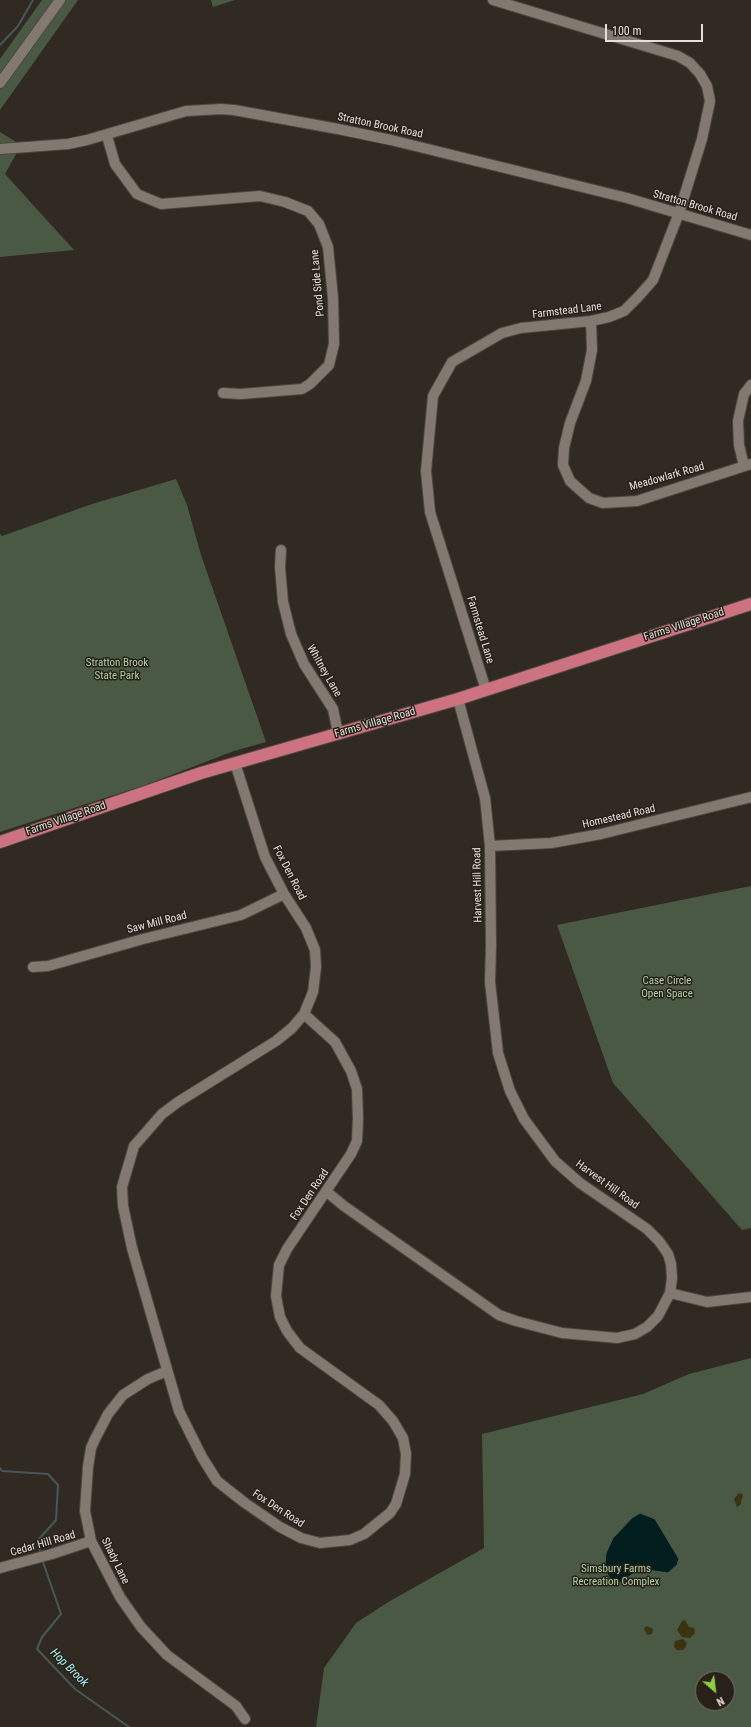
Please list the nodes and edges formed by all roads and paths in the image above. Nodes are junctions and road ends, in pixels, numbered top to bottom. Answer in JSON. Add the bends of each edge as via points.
{"nodes":[{"id":1,"x":60,"y":0,"type":"edge"},
{"id":2,"x":493,"y":0,"type":"edge"},
{"id":3,"x":0,"y":83,"type":"edge"},
{"id":4,"x":107,"y":136,"type":"junction"},
{"id":5,"x":0,"y":149,"type":"edge"},
{"id":6,"x":679,"y":213,"type":"junction"},
{"id":7,"x":751,"y":235,"type":"edge"},
{"id":8,"x":591,"y":321,"type":"junction"},
{"id":9,"x":751,"y":385,"type":"edge"},
{"id":10,"x":223,"y":393,"type":"dead end"},
{"id":11,"x":747,"y":466,"type":"edge"},
{"id":12,"x":281,"y":550,"type":"dead end"},
{"id":13,"x":751,"y":604,"type":"edge"},
{"id":14,"x":486,"y":690,"type":"junction"},
{"id":15,"x":458,"y":699,"type":"junction"},
{"id":16,"x":338,"y":733,"type":"junction"},
{"id":17,"x":235,"y":763,"type":"junction"},
{"id":18,"x":751,"y":797,"type":"edge"},
{"id":19,"x":0,"y":842,"type":"edge"},
{"id":20,"x":490,"y":846,"type":"junction"},
{"id":21,"x":284,"y":894,"type":"junction"},
{"id":22,"x":33,"y":967,"type":"dead end"},
{"id":23,"x":304,"y":1014,"type":"junction"},
{"id":24,"x":327,"y":1192,"type":"junction"},
{"id":25,"x":670,"y":1294,"type":"junction"},
{"id":26,"x":751,"y":1297,"type":"edge"},
{"id":27,"x":167,"y":1372,"type":"junction"},
{"id":28,"x":92,"y":1541,"type":"junction"},
{"id":29,"x":0,"y":1568,"type":"edge"},
{"id":30,"x":244,"y":1719,"type":"dead end"}],
"edges":[{"from":1,"to":3,"type":"street"},
{"from":2,"to":6,"type":"street","name":"Farmstead Lane","via":[[678,56],[690,63],[700,74],[707,86],[710,101],[702,140]]},
{"from":4,"to":5,"type":"street","name":"Stratton Brook Road","via":[[68,144]]},
{"from":4,"to":6,"type":"street","name":"Stratton Brook Road","via":[[186,111],[234,110],[391,140]]},
{"from":4,"to":10,"type":"street","name":"Pond Side Lane","via":[[115,164],[137,194],[161,204],[260,196],[308,211],[319,224],[328,247],[333,298],[334,344],[330,365],[302,389]]},
{"from":6,"to":7,"type":"street","name":"Stratton Brook Road"},
{"from":6,"to":8,"type":"street","name":"Farmstead Lane","via":[[653,280],[624,311],[609,318]]},
{"from":8,"to":11,"type":"street","name":"Meadowlark Road","via":[[592,350],[586,381],[570,423],[564,448],[564,465],[570,481],[589,498],[603,503],[637,501]]},
{"from":8,"to":14,"type":"street","name":"Farmstead Lane","via":[[521,328],[502,333],[452,362],[433,396],[426,471],[430,512]]},
{"from":9,"to":11,"type":"street","via":[[744,394],[738,421],[739,445]]},
{"from":12,"to":16,"type":"street","name":"Whitney Lane","via":[[283,602],[291,634],[304,664],[332,709]]},
{"from":13,"to":14,"type":"main road","name":"Farms Village Road"},
{"from":14,"to":15,"type":"main road","name":"Farms Village Road"},
{"from":15,"to":16,"type":"main road","name":"Farms Village Road"},
{"from":15,"to":20,"type":"street","name":"Harvest Hill Road","via":[[482,783]]},
{"from":16,"to":17,"type":"main road","name":"Farms Village Road"},
{"from":17,"to":19,"type":"main road","name":"Farms Village Road"},
{"from":17,"to":21,"type":"street","name":"Fox Den Road","via":[[265,857]]},
{"from":18,"to":20,"type":"street","name":"Homestead Road","via":[[601,834],[550,843]]},
{"from":20,"to":25,"type":"street","name":"Harvest Hill Road","via":[[490,982],[498,1053],[510,1091],[524,1119],[555,1160],[580,1183],[647,1229],[659,1241],[671,1264]]},
{"from":21,"to":22,"type":"street","name":"Saw Mill Road","via":[[241,915],[48,966]]},
{"from":21,"to":23,"type":"street","name":"Fox Den Road","via":[[306,928],[315,950],[313,992]]},
{"from":23,"to":24,"type":"street","name":"Fox Den Road","via":[[335,1042],[357,1089],[357,1141]]},
{"from":23,"to":27,"type":"street","name":"Fox Den Road","via":[[292,1028],[270,1045],[162,1114],[134,1146],[122,1187],[123,1206],[132,1248]]},
{"from":24,"to":25,"type":"street","name":"Harvest Hill Road","via":[[487,1307],[516,1321],[562,1333],[617,1338],[635,1334],[647,1327],[658,1316]]},
{"from":24,"to":27,"type":"street","name":"Fox Den Road","via":[[280,1265],[277,1303],[287,1331],[300,1348],[379,1405],[403,1438],[406,1454],[405,1474],[396,1504],[390,1514],[364,1534],[350,1540],[320,1543],[301,1538],[280,1527],[217,1480],[190,1435],[179,1411]]},
{"from":25,"to":26,"type":"street","via":[[707,1302]]},
{"from":27,"to":28,"type":"street","name":"Shady Lane","via":[[148,1379],[123,1395],[108,1414],[94,1439],[88,1467],[85,1511]]},
{"from":28,"to":29,"type":"street","name":"Cedar Hill Road"},
{"from":28,"to":30,"type":"street","name":"Shady Lane","via":[[120,1597],[141,1628],[167,1655],[236,1706]]}]}
